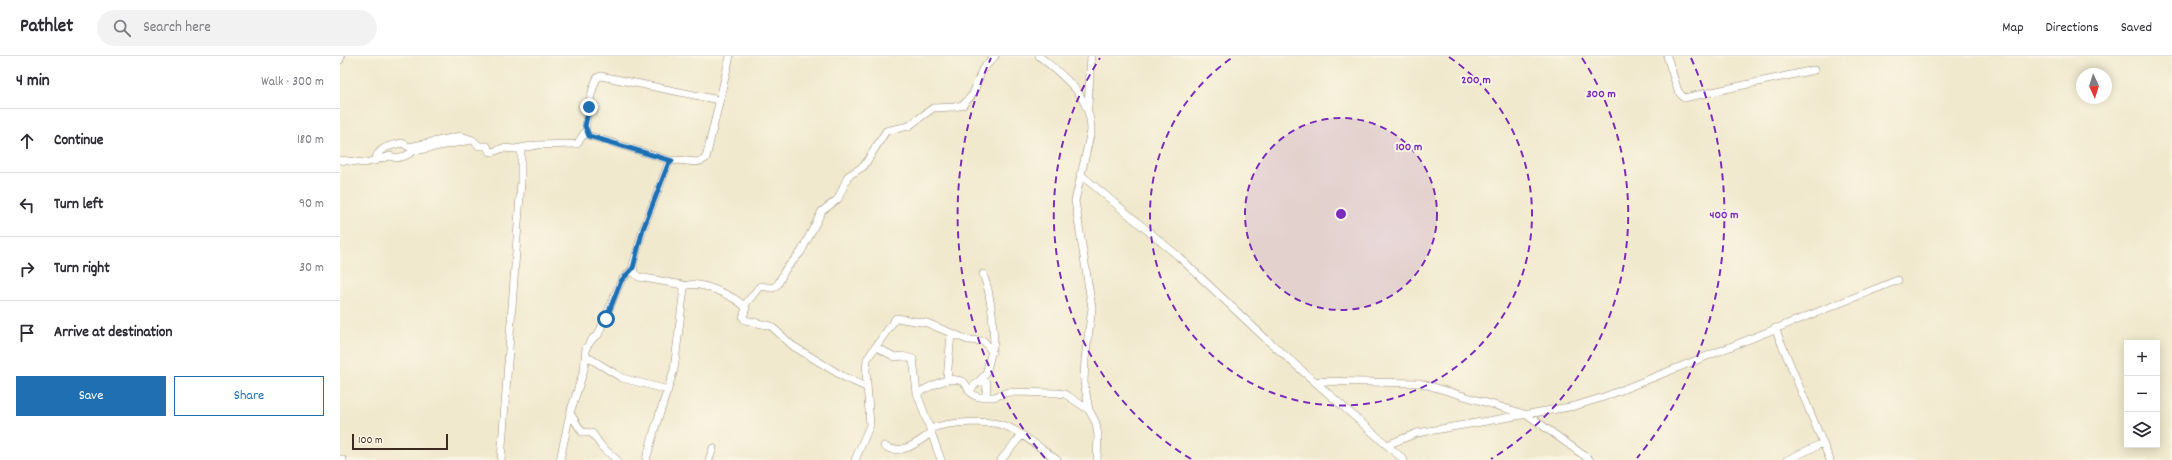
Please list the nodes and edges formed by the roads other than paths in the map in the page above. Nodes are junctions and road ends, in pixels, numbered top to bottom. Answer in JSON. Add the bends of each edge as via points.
{"nodes":[{"id":1,"x":341,"y":56,"type":"edge"},
{"id":2,"x":730,"y":56,"type":"edge"},
{"id":3,"x":996,"y":56,"type":"edge"},
{"id":4,"x":1039,"y":56,"type":"edge"},
{"id":5,"x":1092,"y":56,"type":"edge"},
{"id":6,"x":1667,"y":56,"type":"edge"},
{"id":7,"x":340,"y":60,"type":"edge"},
{"id":8,"x":1814,"y":70,"type":"dead end"},
{"id":9,"x":719,"y":100,"type":"junction"},
{"id":10,"x":1088,"y":109,"type":"junction"},
{"id":11,"x":585,"y":132,"type":"junction"},
{"id":12,"x":471,"y":140,"type":"junction"},
{"id":13,"x":521,"y":148,"type":"junction"},
{"id":14,"x":340,"y":160,"type":"edge"},
{"id":15,"x":375,"y":161,"type":"junction"},
{"id":16,"x":672,"y":161,"type":"junction"},
{"id":17,"x":1080,"y":174,"type":"junction"},
{"id":18,"x":633,"y":268,"type":"junction"},
{"id":19,"x":983,"y":274,"type":"dead end"},
{"id":20,"x":1898,"y":280,"type":"dead end"},
{"id":21,"x":684,"y":286,"type":"junction"},
{"id":22,"x":744,"y":306,"type":"junction"},
{"id":23,"x":1775,"y":328,"type":"junction"},
{"id":24,"x":951,"y":333,"type":"junction"},
{"id":25,"x":876,"y":347,"type":"junction"},
{"id":26,"x":992,"y":352,"type":"junction"},
{"id":27,"x":586,"y":356,"type":"junction"},
{"id":28,"x":947,"y":380,"type":"junction"},
{"id":29,"x":981,"y":380,"type":"junction"},
{"id":30,"x":1314,"y":381,"type":"junction"},
{"id":31,"x":866,"y":387,"type":"junction"},
{"id":32,"x":668,"y":390,"type":"junction"},
{"id":33,"x":970,"y":391,"type":"junction"},
{"id":34,"x":917,"y":393,"type":"junction"},
{"id":35,"x":986,"y":397,"type":"junction"},
{"id":36,"x":1089,"y":410,"type":"junction"},
{"id":37,"x":570,"y":413,"type":"junction"},
{"id":38,"x":1528,"y":415,"type":"junction"},
{"id":39,"x":931,"y":430,"type":"junction"},
{"id":40,"x":1021,"y":436,"type":"junction"},
{"id":41,"x":1823,"y":443,"type":"junction"},
{"id":42,"x":1387,"y":445,"type":"junction"},
{"id":43,"x":884,"y":446,"type":"dead end"},
{"id":44,"x":713,"y":448,"type":"dead end"},
{"id":45,"x":501,"y":460,"type":"edge"},
{"id":46,"x":560,"y":460,"type":"edge"},
{"id":47,"x":617,"y":460,"type":"edge"},
{"id":48,"x":646,"y":460,"type":"edge"},
{"id":49,"x":709,"y":460,"type":"edge"},
{"id":50,"x":854,"y":460,"type":"edge"},
{"id":51,"x":941,"y":460,"type":"edge"},
{"id":52,"x":1001,"y":460,"type":"edge"},
{"id":53,"x":1057,"y":460,"type":"edge"},
{"id":54,"x":1097,"y":460,"type":"edge"},
{"id":55,"x":1404,"y":460,"type":"edge"},
{"id":56,"x":1590,"y":460,"type":"edge"},
{"id":57,"x":1787,"y":460,"type":"edge"},
{"id":58,"x":1830,"y":460,"type":"edge"}],
"edges":[{"from":1,"to":7,"type":"street"},
{"from":2,"to":9,"type":"street"},
{"from":3,"to":22,"type":"street","via":[[980,74],[973,94],[963,105],[933,108],[909,126],[886,131],[864,166],[848,176],[838,199],[816,219],[801,252],[785,270],[778,284],[773,288],[760,286]]},
{"from":4,"to":10,"type":"street","via":[[1074,86]]},
{"from":5,"to":10,"type":"street"},
{"from":6,"to":8,"type":"street","via":[[1678,91],[1684,98]]},
{"from":9,"to":11,"type":"street","via":[[601,76],[596,80],[586,115]]},
{"from":9,"to":16,"type":"street","via":[[706,158],[699,162]]},
{"from":10,"to":17,"type":"street","via":[[1091,131]]},
{"from":11,"to":13,"type":"street","via":[[577,144]]},
{"from":11,"to":16,"type":"street","via":[[589,136]]},
{"from":12,"to":13,"type":"street","via":[[479,146],[488,146],[491,152],[504,148]]},
{"from":12,"to":15,"type":"street"},
{"from":12,"to":15,"type":"street","via":[[461,136],[409,147],[402,143],[380,150],[376,153]]},
{"from":13,"to":45,"type":"street","via":[[521,182]]},
{"from":14,"to":15,"type":"street","via":[[364,163]]},
{"from":16,"to":18,"type":"street","via":[[654,200]]},
{"from":17,"to":30,"type":"street","via":[[1178,256]]},
{"from":17,"to":36,"type":"street","via":[[1075,201],[1092,308],[1084,382]]},
{"from":18,"to":21,"type":"street","via":[[639,277]]},
{"from":18,"to":27,"type":"street","via":[[621,281],[600,332],[586,348]]},
{"from":19,"to":26,"type":"street","via":[[994,325]]},
{"from":20,"to":23,"type":"street"},
{"from":21,"to":22,"type":"street","via":[[694,284],[712,289]]},
{"from":21,"to":32,"type":"street","via":[[679,345]]},
{"from":22,"to":31,"type":"street","via":[[745,320],[771,326],[793,346],[844,377]]},
{"from":23,"to":38,"type":"street","via":[[1604,397],[1575,406]]},
{"from":23,"to":41,"type":"street"},
{"from":24,"to":25,"type":"street","via":[[927,323],[898,318]]},
{"from":24,"to":26,"type":"street","via":[[968,340],[984,341]]},
{"from":24,"to":28,"type":"street"},
{"from":25,"to":31,"type":"street","via":[[867,359]]},
{"from":25,"to":34,"type":"street","via":[[895,357],[913,359]]},
{"from":26,"to":29,"type":"street","via":[[986,374]]},
{"from":27,"to":32,"type":"street","via":[[622,378]]},
{"from":27,"to":37,"type":"street"},
{"from":28,"to":33,"type":"street","via":[[964,382]]},
{"from":28,"to":34,"type":"street"},
{"from":29,"to":33,"type":"street"},
{"from":29,"to":35,"type":"street","via":[[987,383]]},
{"from":30,"to":38,"type":"street","via":[[1416,382]]},
{"from":30,"to":42,"type":"street"},
{"from":31,"to":50,"type":"street","via":[[870,425]]},
{"from":32,"to":48,"type":"street"},
{"from":33,"to":35,"type":"street","via":[[976,396]]},
{"from":34,"to":39,"type":"street"},
{"from":35,"to":36,"type":"street","via":[[1008,392],[1065,394]]},
{"from":36,"to":54,"type":"street","via":[[1096,423]]},
{"from":37,"to":46,"type":"street"},
{"from":37,"to":47,"type":"street","via":[[582,432],[592,433],[602,447]]},
{"from":38,"to":42,"type":"street","via":[[1417,433]]},
{"from":38,"to":56,"type":"street"},
{"from":39,"to":40,"type":"street","via":[[952,424],[998,424],[1008,426]]},
{"from":39,"to":43,"type":"street","via":[[915,444],[898,450]]},
{"from":39,"to":51,"type":"street"},
{"from":40,"to":52,"type":"street"},
{"from":40,"to":53,"type":"street"},
{"from":41,"to":57,"type":"street"},
{"from":41,"to":58,"type":"street"},
{"from":42,"to":55,"type":"street"},
{"from":44,"to":49,"type":"street"}]}
